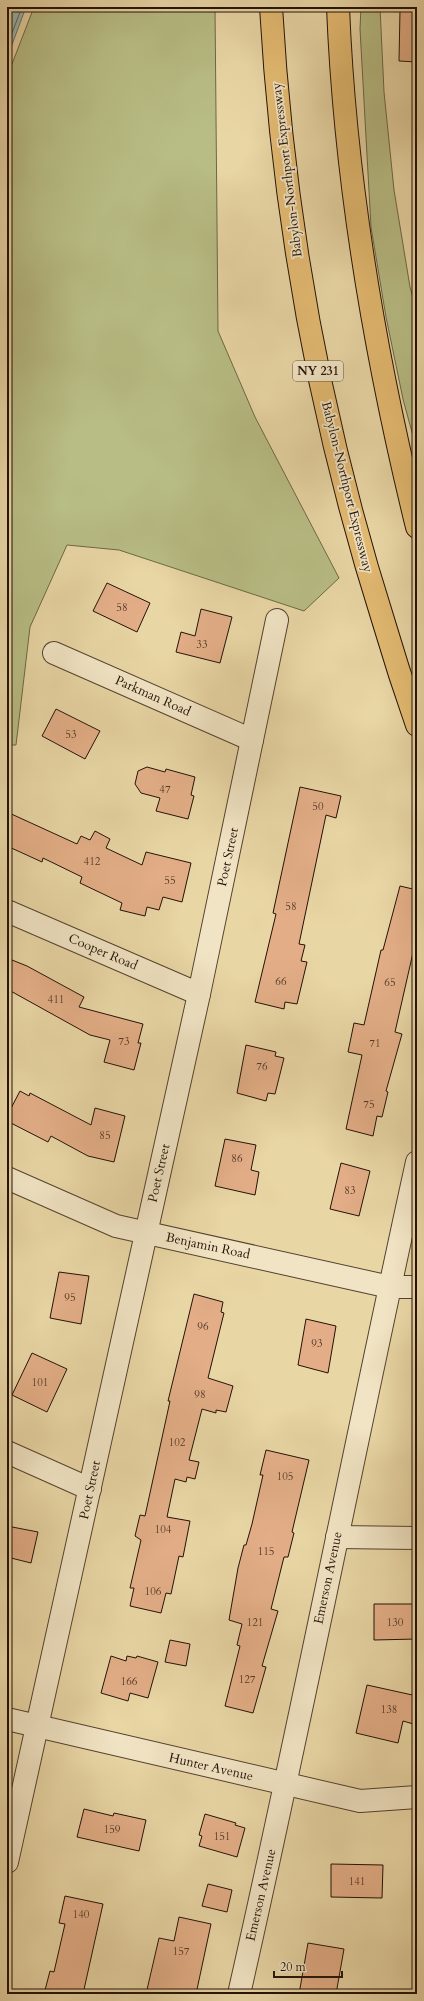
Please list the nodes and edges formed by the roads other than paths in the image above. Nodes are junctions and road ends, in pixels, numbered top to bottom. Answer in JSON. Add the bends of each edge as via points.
{"nodes":[{"id":1,"x":271,"y":7,"type":"edge"},
{"id":2,"x":338,"y":7,"type":"edge"},
{"id":3,"x":417,"y":527,"type":"edge"},
{"id":4,"x":277,"y":620,"type":"dead end"},
{"id":5,"x":54,"y":653,"type":"dead end"},
{"id":6,"x":417,"y":724,"type":"edge"},
{"id":7,"x":252,"y":740,"type":"junction"},
{"id":8,"x":7,"y":911,"type":"edge"},
{"id":9,"x":199,"y":994,"type":"junction"},
{"id":10,"x":417,"y":1162,"type":"edge"},
{"id":11,"x":7,"y":1178,"type":"edge"},
{"id":12,"x":145,"y":1233,"type":"junction"},
{"id":13,"x":390,"y":1286,"type":"junction"},
{"id":14,"x":417,"y":1287,"type":"edge"},
{"id":15,"x":7,"y":1452,"type":"edge"},
{"id":16,"x":90,"y":1489,"type":"junction"},
{"id":17,"x":337,"y":1537,"type":"junction"},
{"id":18,"x":417,"y":1538,"type":"edge"},
{"id":19,"x":7,"y":1719,"type":"edge"},
{"id":20,"x":38,"y":1726,"type":"junction"},
{"id":21,"x":286,"y":1785,"type":"junction"},
{"id":22,"x":417,"y":1797,"type":"edge"},
{"id":23,"x":7,"y":1862,"type":"edge"},
{"id":24,"x":239,"y":1994,"type":"edge"}],
"edges":[{"from":1,"to":6,"type":"main road","name":"Babylon-Northport Expressway","number":"NY 231","via":[[288,199],[313,349],[340,471],[357,533]]},
{"from":2,"to":3,"type":"main road","via":[[343,96],[366,284],[388,401]]},
{"from":4,"to":7,"type":"street","name":"Poet Street"},
{"from":5,"to":7,"type":"street","name":"Parkman Road"},
{"from":7,"to":9,"type":"street","name":"Poet Street"},
{"from":8,"to":9,"type":"street","name":"Cooper Road"},
{"from":9,"to":12,"type":"street","name":"Poet Street"},
{"from":10,"to":13,"type":"street","name":"Emerson Avenue"},
{"from":11,"to":12,"type":"street","name":"Benjamin Road","via":[[116,1226]]},
{"from":12,"to":13,"type":"street","name":"Benjamin Road"},
{"from":12,"to":16,"type":"street","name":"Poet Street"},
{"from":13,"to":14,"type":"street","name":"Benjamin Road"},
{"from":13,"to":17,"type":"street","name":"Emerson Avenue"},
{"from":15,"to":16,"type":"street"},
{"from":16,"to":20,"type":"street","name":"Poet Street"},
{"from":17,"to":18,"type":"street"},
{"from":17,"to":21,"type":"street","name":"Emerson Avenue"},
{"from":19,"to":20,"type":"street","name":"Hunter Avenue"},
{"from":20,"to":21,"type":"street","name":"Hunter Avenue"},
{"from":20,"to":23,"type":"street","name":"Poet Street"},
{"from":21,"to":22,"type":"street","name":"Hunter Avenue","via":[[360,1801]]},
{"from":21,"to":24,"type":"street","name":"Emerson Avenue"}]}
